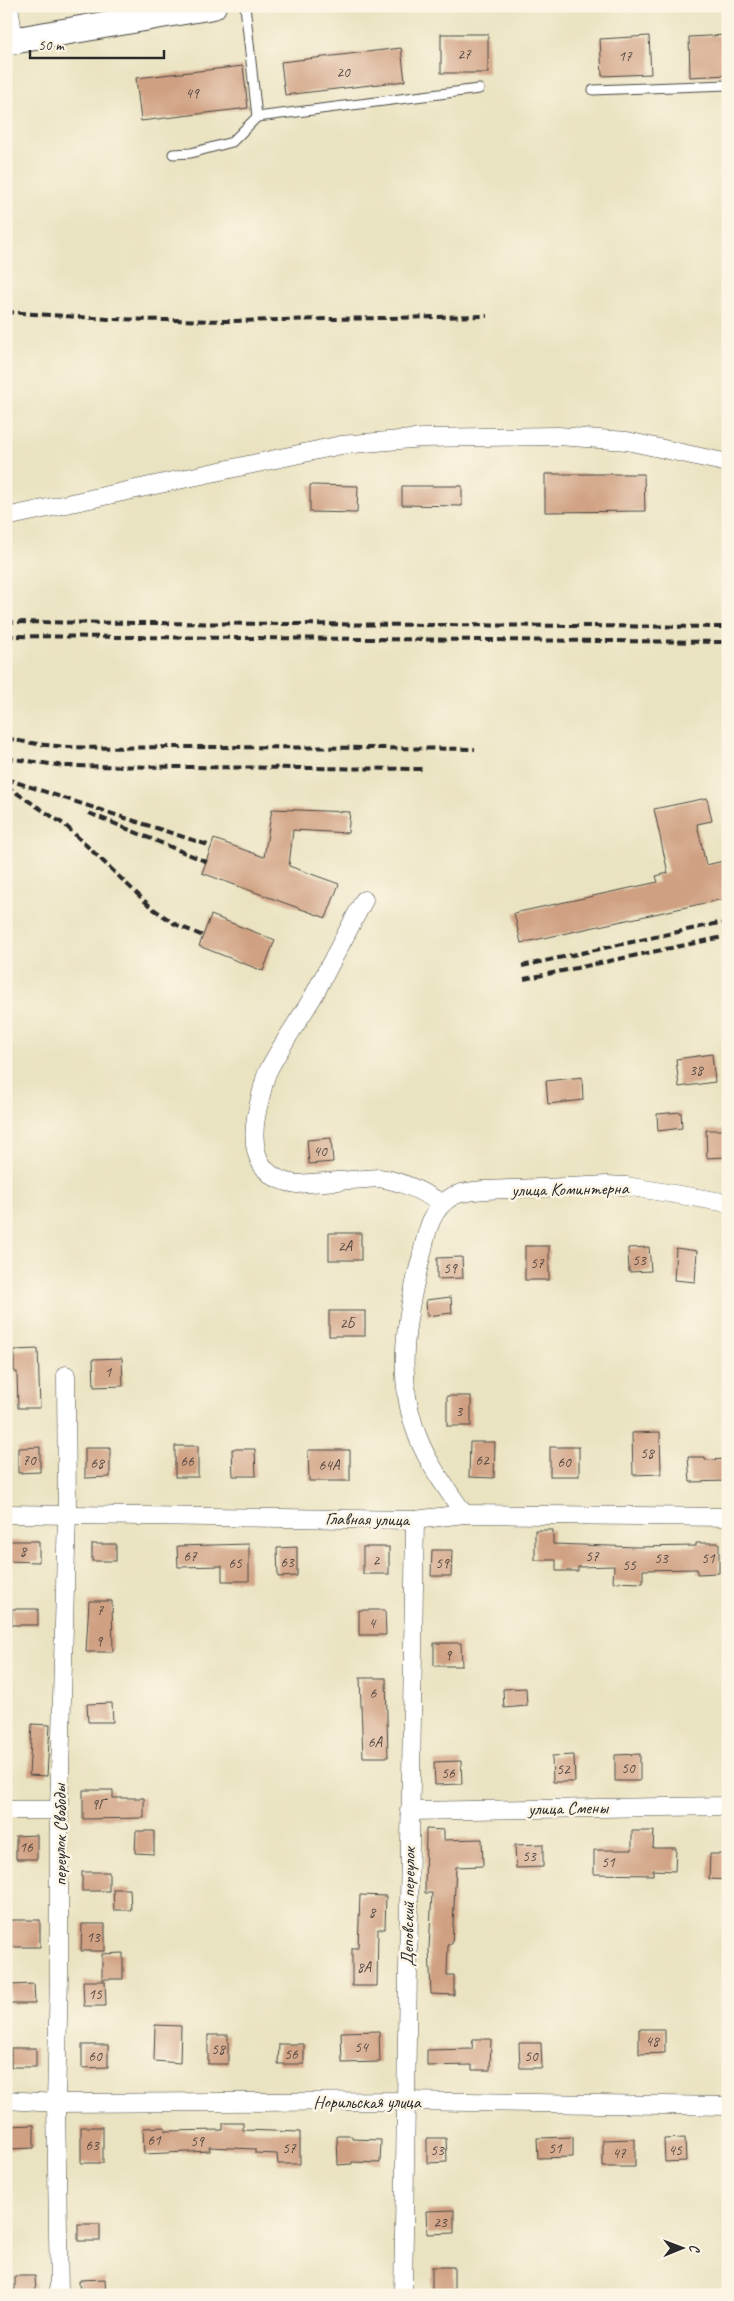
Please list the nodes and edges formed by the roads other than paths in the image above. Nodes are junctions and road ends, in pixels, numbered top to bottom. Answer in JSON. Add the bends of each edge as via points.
{"nodes":[{"id":1,"x":9,"y":6,"type":"edge"},
{"id":2,"x":213,"y":6,"type":"edge"},
{"id":3,"x":244,"y":6,"type":"edge"},
{"id":4,"x":10,"y":42,"type":"edge"},
{"id":5,"x":728,"y":85,"type":"edge"},
{"id":6,"x":479,"y":89,"type":"dead end"},
{"id":7,"x":593,"y":90,"type":"dead end"},
{"id":8,"x":257,"y":117,"type":"junction"},
{"id":9,"x":173,"y":154,"type":"dead end"},
{"id":10,"x":728,"y":463,"type":"edge"},
{"id":11,"x":6,"y":517,"type":"edge"},
{"id":12,"x":364,"y":900,"type":"dead end"},
{"id":13,"x":442,"y":1202,"type":"junction"},
{"id":14,"x":728,"y":1203,"type":"edge"},
{"id":15,"x":66,"y":1375,"type":"dead end"},
{"id":16,"x":67,"y":1513,"type":"junction"},
{"id":17,"x":6,"y":1514,"type":"edge"},
{"id":18,"x":464,"y":1514,"type":"junction"},
{"id":19,"x":728,"y":1517,"type":"edge"},
{"id":20,"x":415,"y":1520,"type":"junction"},
{"id":21,"x":728,"y":1806,"type":"edge"},
{"id":22,"x":6,"y":1810,"type":"edge"},
{"id":23,"x":59,"y":1810,"type":"junction"},
{"id":24,"x":409,"y":1811,"type":"junction"},
{"id":25,"x":6,"y":2100,"type":"edge"},
{"id":26,"x":406,"y":2101,"type":"junction"},
{"id":27,"x":56,"y":2103,"type":"junction"},
{"id":28,"x":728,"y":2106,"type":"edge"},
{"id":29,"x":59,"y":2295,"type":"edge"},
{"id":30,"x":402,"y":2295,"type":"edge"}],
"edges":[{"from":1,"to":4,"type":"street"},
{"from":2,"to":4,"type":"main road"},
{"from":3,"to":8,"type":"lane"},
{"from":5,"to":7,"type":"lane"},
{"from":6,"to":8,"type":"lane"},
{"from":8,"to":9,"type":"lane","via":[[232,142],[191,153]]},
{"from":10,"to":11,"type":"street","via":[[627,441],[558,436],[422,438],[341,445]]},
{"from":12,"to":13,"type":"street","via":[[267,1074],[255,1118],[254,1147],[274,1179],[284,1182],[386,1179]]},
{"from":13,"to":14,"type":"street","name":"улица Коминтерна","via":[[455,1195],[488,1190],[607,1185]]},
{"from":13,"to":18,"type":"street","via":[[430,1225],[410,1302],[406,1332],[407,1389],[413,1424],[422,1449]]},
{"from":15,"to":16,"type":"street","name":"переулок Свободы"},
{"from":16,"to":17,"type":"street","name":"Главная улица"},
{"from":16,"to":20,"type":"street","name":"Главная улица"},
{"from":16,"to":23,"type":"street","name":"переулок Свободы"},
{"from":18,"to":19,"type":"street","name":"Главная улица"},
{"from":18,"to":20,"type":"street","name":"Главная улица"},
{"from":20,"to":24,"type":"street","name":"Деповский переулок"},
{"from":21,"to":24,"type":"street","name":"улица Смены"},
{"from":22,"to":23,"type":"street"},
{"from":23,"to":27,"type":"street","name":"переулок Свободы"},
{"from":24,"to":26,"type":"street","name":"Деповский переулок"},
{"from":25,"to":27,"type":"street","name":"Норильская улица"},
{"from":26,"to":27,"type":"street","name":"Норильская улица"},
{"from":26,"to":28,"type":"street","name":"Норильская улица"},
{"from":26,"to":30,"type":"street","name":"Деповский переулок"},
{"from":27,"to":29,"type":"street","name":"переулок Свободы"}]}
